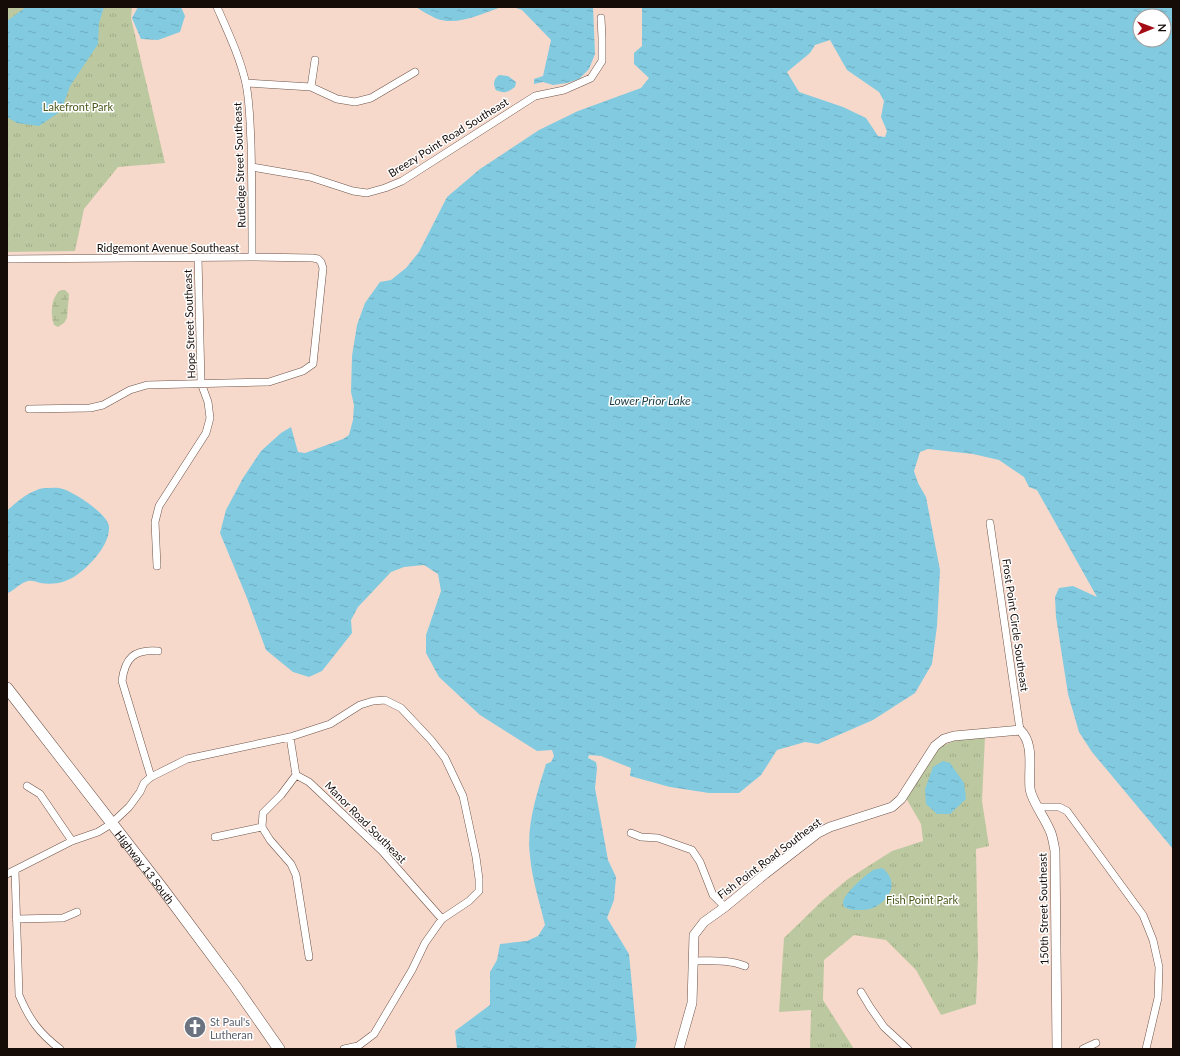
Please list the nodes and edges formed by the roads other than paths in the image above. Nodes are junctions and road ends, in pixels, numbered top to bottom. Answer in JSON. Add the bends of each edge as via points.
{"nodes":[{"id":1,"x":217,"y":7,"type":"edge"},
{"id":2,"x":601,"y":18,"type":"dead end"},
{"id":3,"x":315,"y":60,"type":"dead end"},
{"id":4,"x":415,"y":72,"type":"dead end"},
{"id":5,"x":246,"y":83,"type":"junction"},
{"id":6,"x":311,"y":87,"type":"junction"},
{"id":7,"x":252,"y":167,"type":"junction"},
{"id":8,"x":198,"y":257,"type":"junction"},
{"id":9,"x":252,"y":257,"type":"junction"},
{"id":10,"x":7,"y":259,"type":"edge"},
{"id":11,"x":201,"y":383,"type":"junction"},
{"id":12,"x":29,"y":409,"type":"dead end"},
{"id":13,"x":990,"y":523,"type":"dead end"},
{"id":14,"x":156,"y":566,"type":"dead end"},
{"id":15,"x":158,"y":650,"type":"dead end"},
{"id":16,"x":7,"y":688,"type":"edge"},
{"id":17,"x":1020,"y":730,"type":"junction"},
{"id":18,"x":290,"y":737,"type":"junction"},
{"id":19,"x":296,"y":775,"type":"junction"},
{"id":20,"x":151,"y":777,"type":"junction"},
{"id":21,"x":27,"y":786,"type":"dead end"},
{"id":22,"x":1038,"y":807,"type":"junction"},
{"id":23,"x":111,"y":824,"type":"junction"},
{"id":24,"x":262,"y":827,"type":"junction"},
{"id":25,"x":631,"y":833,"type":"dead end"},
{"id":26,"x":215,"y":837,"type":"dead end"},
{"id":27,"x":72,"y":841,"type":"junction"},
{"id":28,"x":15,"y":871,"type":"junction"},
{"id":29,"x":7,"y":874,"type":"edge"},
{"id":30,"x":726,"y":907,"type":"junction"},
{"id":31,"x":78,"y":912,"type":"dead end"},
{"id":32,"x":16,"y":919,"type":"junction"},
{"id":33,"x":442,"y":919,"type":"junction"},
{"id":34,"x":309,"y":957,"type":"dead end"},
{"id":35,"x":693,"y":961,"type":"junction"},
{"id":36,"x":745,"y":966,"type":"dead end"},
{"id":37,"x":861,"y":992,"type":"dead end"},
{"id":38,"x":1096,"y":1043,"type":"dead end"},
{"id":39,"x":51,"y":1046,"type":"edge"},
{"id":40,"x":60,"y":1049,"type":"edge"},
{"id":41,"x":279,"y":1049,"type":"edge"},
{"id":42,"x":344,"y":1049,"type":"edge"},
{"id":43,"x":679,"y":1049,"type":"edge"},
{"id":44,"x":908,"y":1049,"type":"edge"},
{"id":45,"x":1056,"y":1049,"type":"edge"},
{"id":46,"x":1083,"y":1049,"type":"edge"},
{"id":47,"x":1146,"y":1049,"type":"edge"}],
"edges":[{"from":1,"to":5,"type":"street","name":"Rutledge Street Southeast","via":[[233,42]]},
{"from":2,"to":7,"type":"street","name":"Breezy Point Road Southeast","via":[[602,60],[592,78],[564,90],[535,96],[402,181],[367,193],[352,191],[310,177]]},
{"from":3,"to":6,"type":"street"},
{"from":4,"to":6,"type":"street","via":[[371,98],[355,102],[337,99]]},
{"from":5,"to":6,"type":"street"},
{"from":5,"to":7,"type":"street","name":"Rutledge Street Southeast","via":[[250,109]]},
{"from":7,"to":9,"type":"street","name":"Rutledge Street Southeast"},
{"from":8,"to":9,"type":"street","name":"Ridgemont Avenue Southeast"},
{"from":8,"to":10,"type":"street","name":"Ridgemont Avenue Southeast"},
{"from":8,"to":11,"type":"street","name":"Hope Street Southeast"},
{"from":9,"to":11,"type":"street","name":"Ridgemont Avenue Southeast","via":[[318,259],[323,268],[313,364],[303,371],[269,382]]},
{"from":11,"to":12,"type":"street","via":[[147,385],[130,390],[103,405],[90,408]]},
{"from":11,"to":14,"type":"street","name":"Hope Street Southeast","via":[[208,402],[210,418],[206,433],[159,506],[155,522]]},
{"from":13,"to":17,"type":"street","name":"Frost Point Circle Southeast"},
{"from":15,"to":20,"type":"street","via":[[140,651],[130,658],[124,669],[122,681]]},
{"from":16,"to":23,"type":"main road","name":"Highway 13 South"},
{"from":17,"to":22,"type":"street","name":"150th Street Southeast","via":[[1029,744],[1030,790]]},
{"from":17,"to":30,"type":"street","name":"Fish Point Road Southeast","via":[[954,736],[944,740],[935,746],[901,798],[892,807],[830,826],[765,874]]},
{"from":18,"to":19,"type":"street"},
{"from":18,"to":20,"type":"street","via":[[187,759]]},
{"from":18,"to":33,"type":"street","via":[[330,724],[360,705],[385,700],[401,708],[431,740],[445,758],[463,796],[480,879],[479,891],[469,902]]},
{"from":19,"to":24,"type":"street","via":[[264,813]]},
{"from":19,"to":33,"type":"street","name":"Manor Road Southeast","via":[[309,782],[382,851]]},
{"from":20,"to":23,"type":"street","via":[[144,783],[129,807]]},
{"from":21,"to":27,"type":"street","via":[[40,794]]},
{"from":22,"to":45,"type":"street","name":"150th Street Southeast","via":[[1051,833],[1055,851]]},
{"from":22,"to":47,"type":"street","via":[[1059,807],[1067,811],[1143,915],[1153,940],[1159,967],[1158,998]]},
{"from":23,"to":27,"type":"street","via":[[98,832]]},
{"from":23,"to":41,"type":"main road","name":"Highway 13 South","via":[[162,888]]},
{"from":24,"to":26,"type":"street"},
{"from":24,"to":34,"type":"street","via":[[291,864],[296,875]]},
{"from":25,"to":30,"type":"street","via":[[641,837],[658,838],[692,850],[700,862],[713,895]]},
{"from":27,"to":28,"type":"street"},
{"from":28,"to":29,"type":"street"},
{"from":28,"to":32,"type":"street"},
{"from":30,"to":35,"type":"street","name":"Fish Point Road Southeast","via":[[704,922],[694,935]]},
{"from":31,"to":32,"type":"street","via":[[63,918]]},
{"from":32,"to":39,"type":"street","via":[[19,995],[27,1014]]},
{"from":33,"to":42,"type":"street","via":[[425,943],[374,1034],[358,1046]]},
{"from":35,"to":36,"type":"street","via":[[727,960]]},
{"from":35,"to":43,"type":"street","name":"Fish Point Road Southeast","via":[[692,1002]]},
{"from":37,"to":44,"type":"street","via":[[884,1026]]},
{"from":38,"to":46,"type":"street"},
{"from":39,"to":40,"type":"street"}]}
